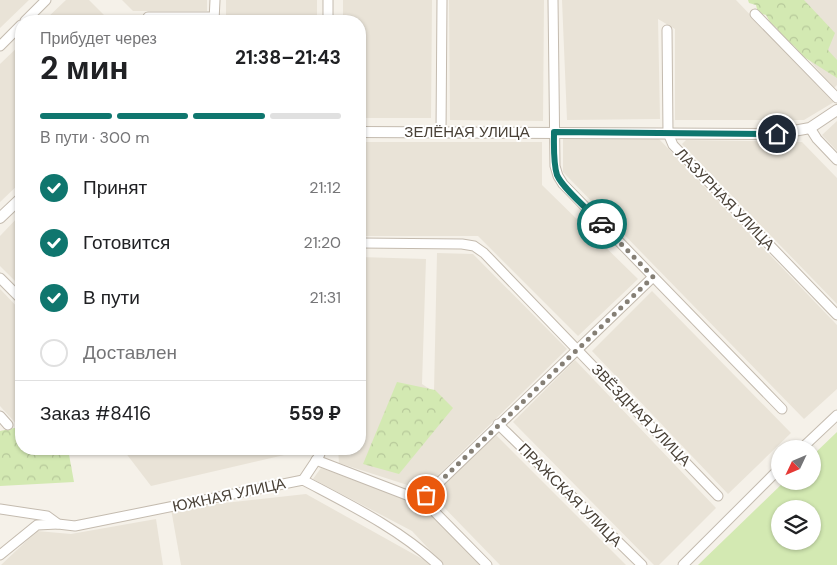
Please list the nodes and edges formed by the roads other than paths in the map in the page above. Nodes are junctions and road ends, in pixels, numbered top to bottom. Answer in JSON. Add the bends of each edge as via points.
{"nodes":[{"id":1,"x":46,"y":0,"type":"edge"},
{"id":2,"x":215,"y":0,"type":"edge"},
{"id":3,"x":328,"y":0,"type":"edge"},
{"id":4,"x":442,"y":0,"type":"edge"},
{"id":5,"x":553,"y":0,"type":"edge"},
{"id":6,"x":755,"y":14,"type":"dead end"},
{"id":7,"x":31,"y":15,"type":"edge"},
{"id":8,"x":214,"y":15,"type":"edge"},
{"id":9,"x":328,"y":15,"type":"edge"},
{"id":10,"x":668,"y":30,"type":"dead end"},
{"id":11,"x":15,"y":31,"type":"edge"},
{"id":12,"x":0,"y":46,"type":"edge"},
{"id":13,"x":837,"y":98,"type":"edge"},
{"id":14,"x":837,"y":110,"type":"edge"},
{"id":15,"x":810,"y":128,"type":"junction"},
{"id":16,"x":366,"y":132,"type":"edge"},
{"id":17,"x":441,"y":132,"type":"junction"},
{"id":18,"x":554,"y":132,"type":"junction"},
{"id":19,"x":668,"y":133,"type":"junction"},
{"id":20,"x":837,"y":160,"type":"edge"},
{"id":21,"x":15,"y":204,"type":"edge"},
{"id":22,"x":0,"y":218,"type":"edge"},
{"id":23,"x":366,"y":243,"type":"edge"},
{"id":24,"x":653,"y":277,"type":"junction"},
{"id":25,"x":0,"y":278,"type":"edge"},
{"id":26,"x":15,"y":293,"type":"edge"},
{"id":27,"x":837,"y":315,"type":"edge"},
{"id":28,"x":578,"y":349,"type":"junction"},
{"id":29,"x":782,"y":409,"type":"dead end"},
{"id":30,"x":837,"y":415,"type":"edge"},
{"id":31,"x":0,"y":416,"type":"edge"},
{"id":32,"x":498,"y":424,"type":"junction"},
{"id":33,"x":8,"y":425,"type":"dead end"},
{"id":34,"x":811,"y":440,"type":"edge"},
{"id":35,"x":319,"y":455,"type":"edge"},
{"id":36,"x":316,"y":460,"type":"junction"},
{"id":37,"x":771,"y":477,"type":"edge"},
{"id":38,"x":303,"y":480,"type":"junction"},
{"id":39,"x":718,"y":496,"type":"dead end"},
{"id":40,"x":426,"y":502,"type":"junction"},
{"id":41,"x":0,"y":508,"type":"edge"},
{"id":42,"x":58,"y":524,"type":"junction"},
{"id":43,"x":0,"y":555,"type":"edge"},
{"id":44,"x":438,"y":565,"type":"edge"},
{"id":45,"x":487,"y":565,"type":"edge"},
{"id":46,"x":642,"y":565,"type":"edge"},
{"id":47,"x":683,"y":565,"type":"edge"}],
"edges":[{"from":1,"to":7,"type":"street"},
{"from":2,"to":8,"type":"street"},
{"from":3,"to":9,"type":"street"},
{"from":4,"to":17,"type":"street"},
{"from":5,"to":18,"type":"street"},
{"from":6,"to":13,"type":"street"},
{"from":10,"to":19,"type":"street","name":"ЛАЗУРНАЯ УЛИЦА"},
{"from":11,"to":12,"type":"street"},
{"from":14,"to":15,"type":"street","name":"ЗЕЛЁНАЯ УЛИЦА"},
{"from":15,"to":19,"type":"street","name":"ЗЕЛЁНАЯ УЛИЦА","via":[[777,134]]},
{"from":15,"to":20,"type":"street"},
{"from":16,"to":17,"type":"street","name":"ЗЕЛЁНАЯ УЛИЦА"},
{"from":17,"to":18,"type":"street","name":"ЗЕЛЁНАЯ УЛИЦА"},
{"from":18,"to":19,"type":"street","name":"ЗЕЛЁНАЯ УЛИЦА"},
{"from":18,"to":24,"type":"street","via":[[555,166],[563,184]]},
{"from":19,"to":27,"type":"street","name":"ЛАЗУРНАЯ УЛИЦА","via":[[673,145]]},
{"from":21,"to":22,"type":"street"},
{"from":23,"to":28,"type":"street","name":"ЗВЁЗДНАЯ УЛИЦА","via":[[474,246]]},
{"from":24,"to":28,"type":"street"},
{"from":24,"to":29,"type":"street"},
{"from":25,"to":26,"type":"street"},
{"from":28,"to":32,"type":"street"},
{"from":28,"to":39,"type":"street","name":"ЗВЁЗДНАЯ УЛИЦА"},
{"from":30,"to":34,"type":"street"},
{"from":31,"to":33,"type":"street"},
{"from":32,"to":40,"type":"street","via":[[432,488],[426,495]]},
{"from":32,"to":46,"type":"street","name":"ПРАЖСКАЯ УЛИЦА"},
{"from":35,"to":36,"type":"street"},
{"from":36,"to":38,"type":"street"},
{"from":36,"to":40,"type":"street"},
{"from":37,"to":47,"type":"street"},
{"from":38,"to":42,"type":"street","name":"ЮЖНАЯ УЛИЦА","via":[[75,526]]},
{"from":38,"to":44,"type":"street","name":"ЮЖНАЯ УЛИЦА","via":[[394,529]]},
{"from":40,"to":45,"type":"street"},
{"from":41,"to":42,"type":"street","name":"ЮЖНАЯ УЛИЦА","via":[[47,516]]},
{"from":42,"to":43,"type":"street","via":[[37,525]]}]}
